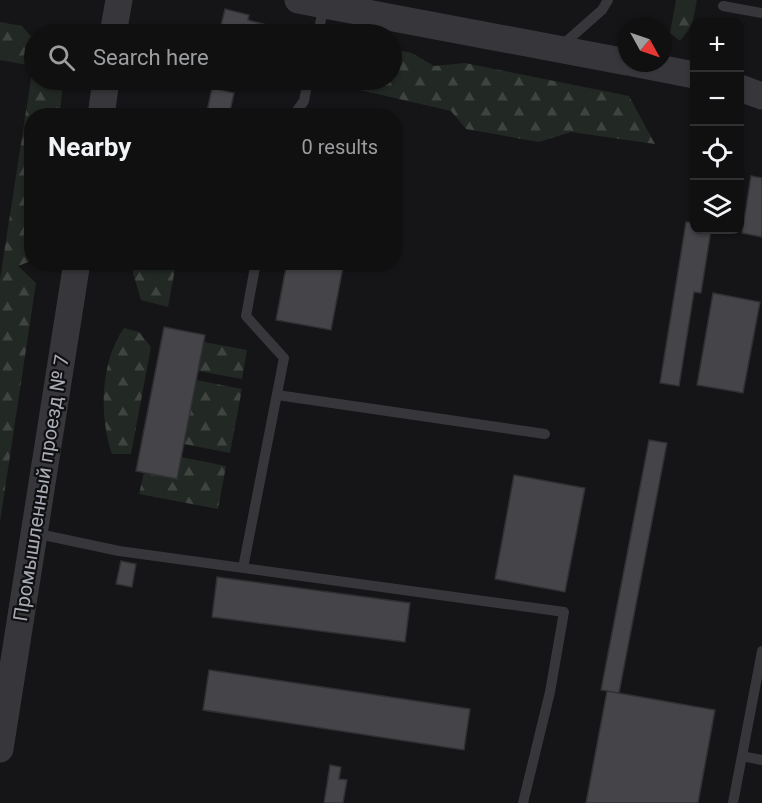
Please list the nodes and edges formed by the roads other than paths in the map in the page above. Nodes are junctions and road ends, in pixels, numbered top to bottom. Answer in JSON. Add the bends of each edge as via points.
{"nodes":[{"id":1,"x":119,"y":0,"type":"edge"},
{"id":2,"x":298,"y":0,"type":"edge"},
{"id":3,"x":608,"y":0,"type":"edge"},
{"id":4,"x":324,"y":5,"type":"junction"},
{"id":5,"x":351,"y":5,"type":"edge"},
{"id":6,"x":723,"y":6,"type":"dead end"},
{"id":7,"x":762,"y":13,"type":"edge"},
{"id":8,"x":115,"y":24,"type":"edge"},
{"id":9,"x":320,"y":24,"type":"edge"},
{"id":10,"x":557,"y":49,"type":"junction"},
{"id":11,"x":618,"y":60,"type":"edge"},
{"id":12,"x":672,"y":71,"type":"edge"},
{"id":13,"x":690,"y":74,"type":"edge"},
{"id":14,"x":744,"y":89,"type":"edge"},
{"id":15,"x":105,"y":90,"type":"edge"},
{"id":16,"x":306,"y":90,"type":"edge"},
{"id":17,"x":762,"y":96,"type":"edge"},
{"id":18,"x":102,"y":108,"type":"edge"},
{"id":19,"x":299,"y":108,"type":"edge"},
{"id":20,"x":76,"y":270,"type":"edge"},
{"id":21,"x":255,"y":270,"type":"edge"},
{"id":22,"x":277,"y":395,"type":"junction"},
{"id":23,"x":544,"y":434,"type":"dead end"},
{"id":24,"x":34,"y":533,"type":"junction"},
{"id":25,"x":243,"y":568,"type":"junction"},
{"id":26,"x":762,"y":651,"type":"edge"},
{"id":27,"x":0,"y":749,"type":"edge"},
{"id":28,"x":742,"y":756,"type":"junction"},
{"id":29,"x":762,"y":760,"type":"edge"},
{"id":30,"x":523,"y":803,"type":"edge"},
{"id":31,"x":732,"y":803,"type":"edge"}],
"edges":[{"from":1,"to":8,"type":"street"},
{"from":2,"to":4,"type":"street"},
{"from":3,"to":10,"type":"lane","via":[[602,10]]},
{"from":4,"to":5,"type":"street"},
{"from":4,"to":9,"type":"lane"},
{"from":5,"to":10,"type":"street"},
{"from":6,"to":7,"type":"lane"},
{"from":10,"to":11,"type":"street"},
{"from":12,"to":13,"type":"street"},
{"from":14,"to":17,"type":"street"},
{"from":15,"to":18,"type":"street"},
{"from":16,"to":19,"type":"lane"},
{"from":20,"to":24,"type":"street","name":"Промышленный проезд № 7"},
{"from":21,"to":22,"type":"lane","via":[[246,316],[284,358]]},
{"from":22,"to":23,"type":"lane"},
{"from":22,"to":25,"type":"lane"},
{"from":24,"to":25,"type":"lane","via":[[119,551]]},
{"from":24,"to":27,"type":"street","name":"Промышленный проезд № 7"},
{"from":25,"to":30,"type":"lane","via":[[564,612],[550,692]]},
{"from":26,"to":28,"type":"lane"},
{"from":28,"to":29,"type":"lane"},
{"from":28,"to":31,"type":"lane"}]}
